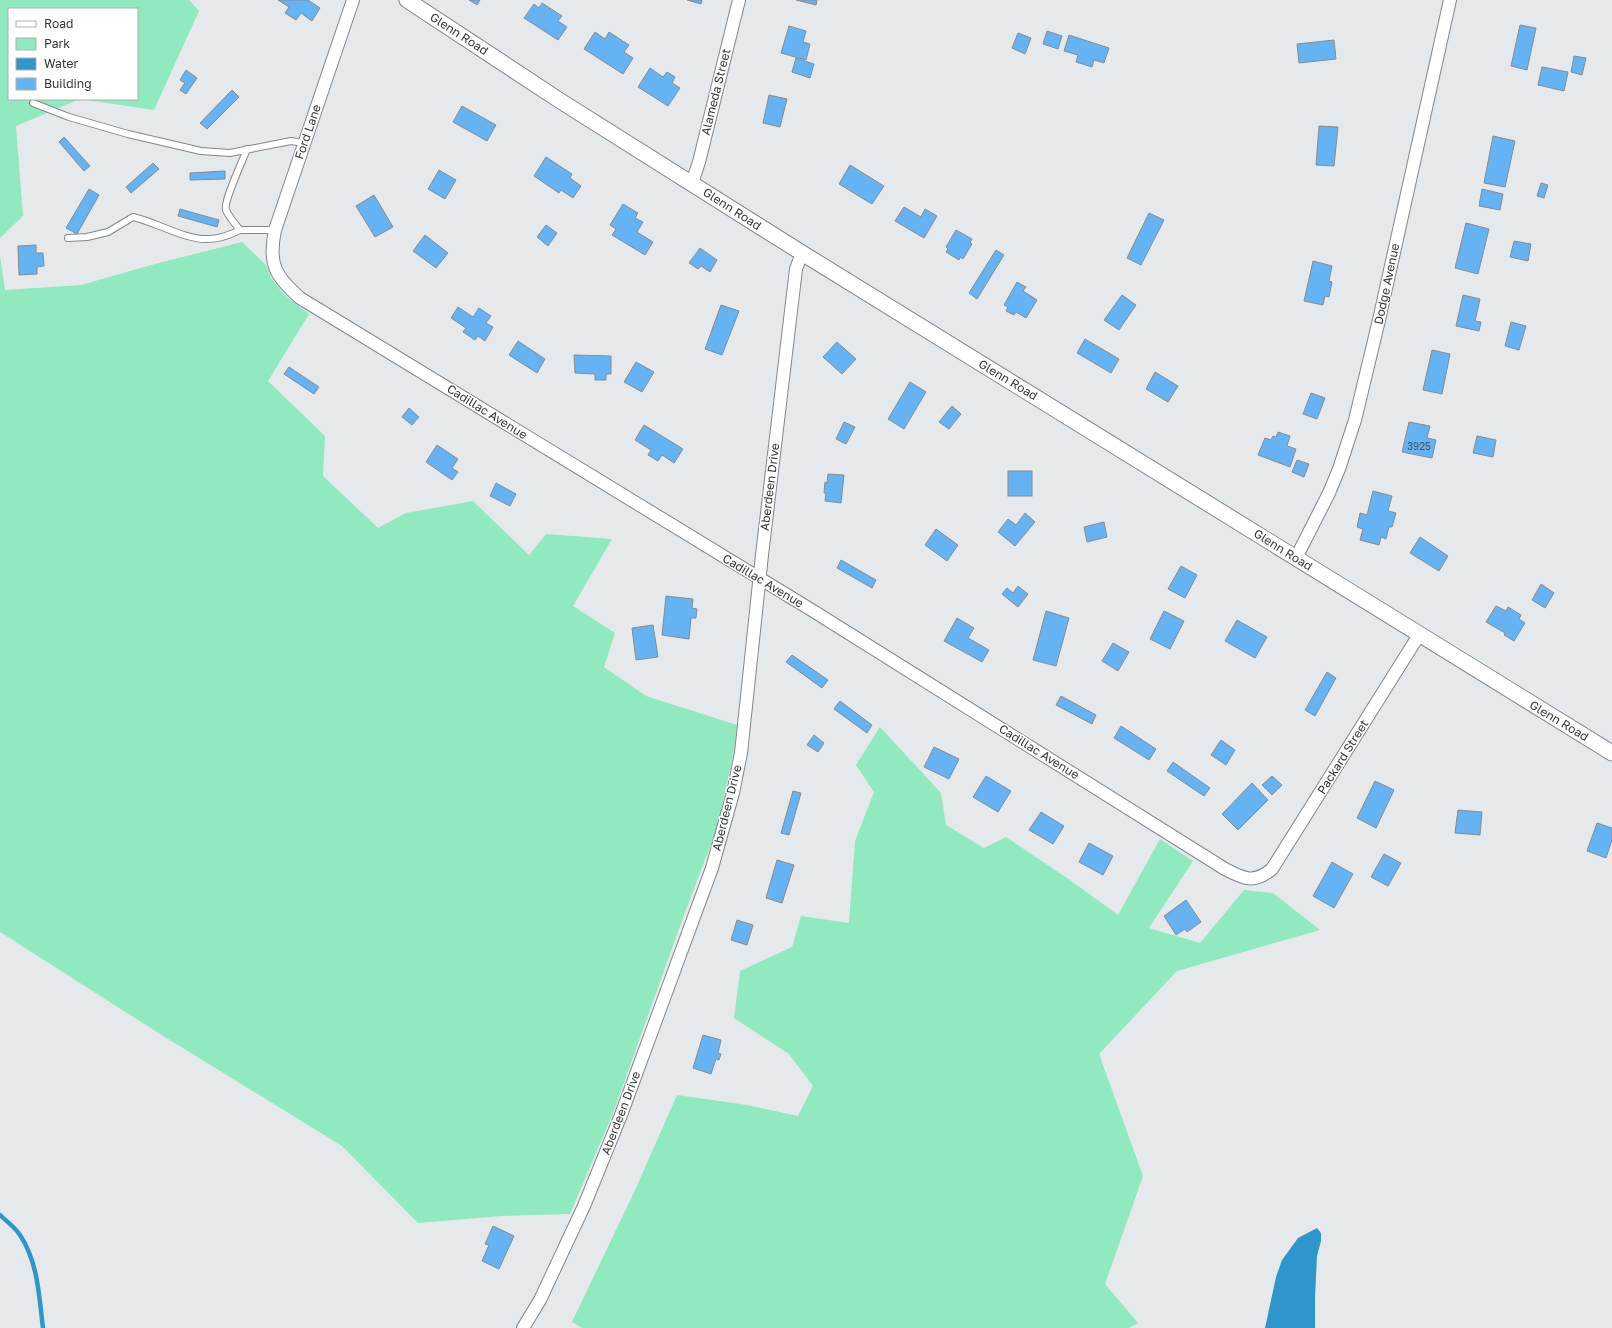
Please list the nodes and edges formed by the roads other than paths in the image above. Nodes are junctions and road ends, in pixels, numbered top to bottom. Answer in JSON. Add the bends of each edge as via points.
{"nodes":[{"id":1,"x":353,"y":0,"type":"edge"},
{"id":2,"x":407,"y":0,"type":"edge"},
{"id":3,"x":739,"y":0,"type":"edge"},
{"id":4,"x":1450,"y":0,"type":"edge"},
{"id":5,"x":33,"y":103,"type":"dead end"},
{"id":6,"x":304,"y":143,"type":"junction"},
{"id":7,"x":247,"y":149,"type":"junction"},
{"id":8,"x":692,"y":183,"type":"junction"},
{"id":9,"x":240,"y":230,"type":"junction"},
{"id":10,"x":275,"y":230,"type":"junction"},
{"id":11,"x":68,"y":238,"type":"dead end"},
{"id":12,"x":802,"y":253,"type":"junction"},
{"id":13,"x":274,"y":265,"type":"joint"},
{"id":14,"x":1296,"y":558,"type":"junction"},
{"id":15,"x":759,"y":578,"type":"junction"},
{"id":16,"x":1419,"y":635,"type":"junction"},
{"id":17,"x":1612,"y":753,"type":"edge"},
{"id":18,"x":1264,"y":876,"type":"joint"},
{"id":19,"x":523,"y":1328,"type":"edge"}],
"edges":[{"from":1,"to":6,"type":"street","name":"Ford Lane"},
{"from":2,"to":8,"type":"street","name":"Glenn Road","via":[[562,102]]},
{"from":3,"to":8,"type":"street","name":"Alameda Street"},
{"from":4,"to":14,"type":"street","name":"Dodge Avenue","via":[[1355,420],[1329,493]]},
{"from":5,"to":7,"type":"lane","via":[[69,117],[128,134],[201,151],[230,153]]},
{"from":6,"to":7,"type":"lane","via":[[291,141]]},
{"from":6,"to":10,"type":"street","name":"Ford Lane"},
{"from":7,"to":9,"type":"lane","via":[[238,175],[227,195],[226,209]]},
{"from":8,"to":12,"type":"street","name":"Glenn Road"},
{"from":9,"to":10,"type":"lane"},
{"from":9,"to":11,"type":"lane","via":[[222,238],[207,240],[133,217],[108,232]]},
{"from":10,"to":13,"type":"street","name":"Ford Lane","via":[[272,252]]},
{"from":12,"to":14,"type":"street","name":"Glenn Road"},
{"from":12,"to":15,"type":"street","name":"Aberdeen Drive","via":[[796,269]]},
{"from":13,"to":15,"type":"street","name":"Cadillac Avenue","via":[[277,275],[300,298]]},
{"from":14,"to":16,"type":"street","name":"Glenn Road"},
{"from":15,"to":18,"type":"street","name":"Cadillac Avenue","via":[[1225,868],[1246,878]]},
{"from":15,"to":19,"type":"street","name":"Aberdeen Drive","via":[[741,752],[733,793],[712,868],[621,1115],[584,1206],[540,1300]]},
{"from":16,"to":17,"type":"street","name":"Glenn Road"},
{"from":16,"to":18,"type":"street","name":"Packard Street","via":[[1272,869]]}]}
